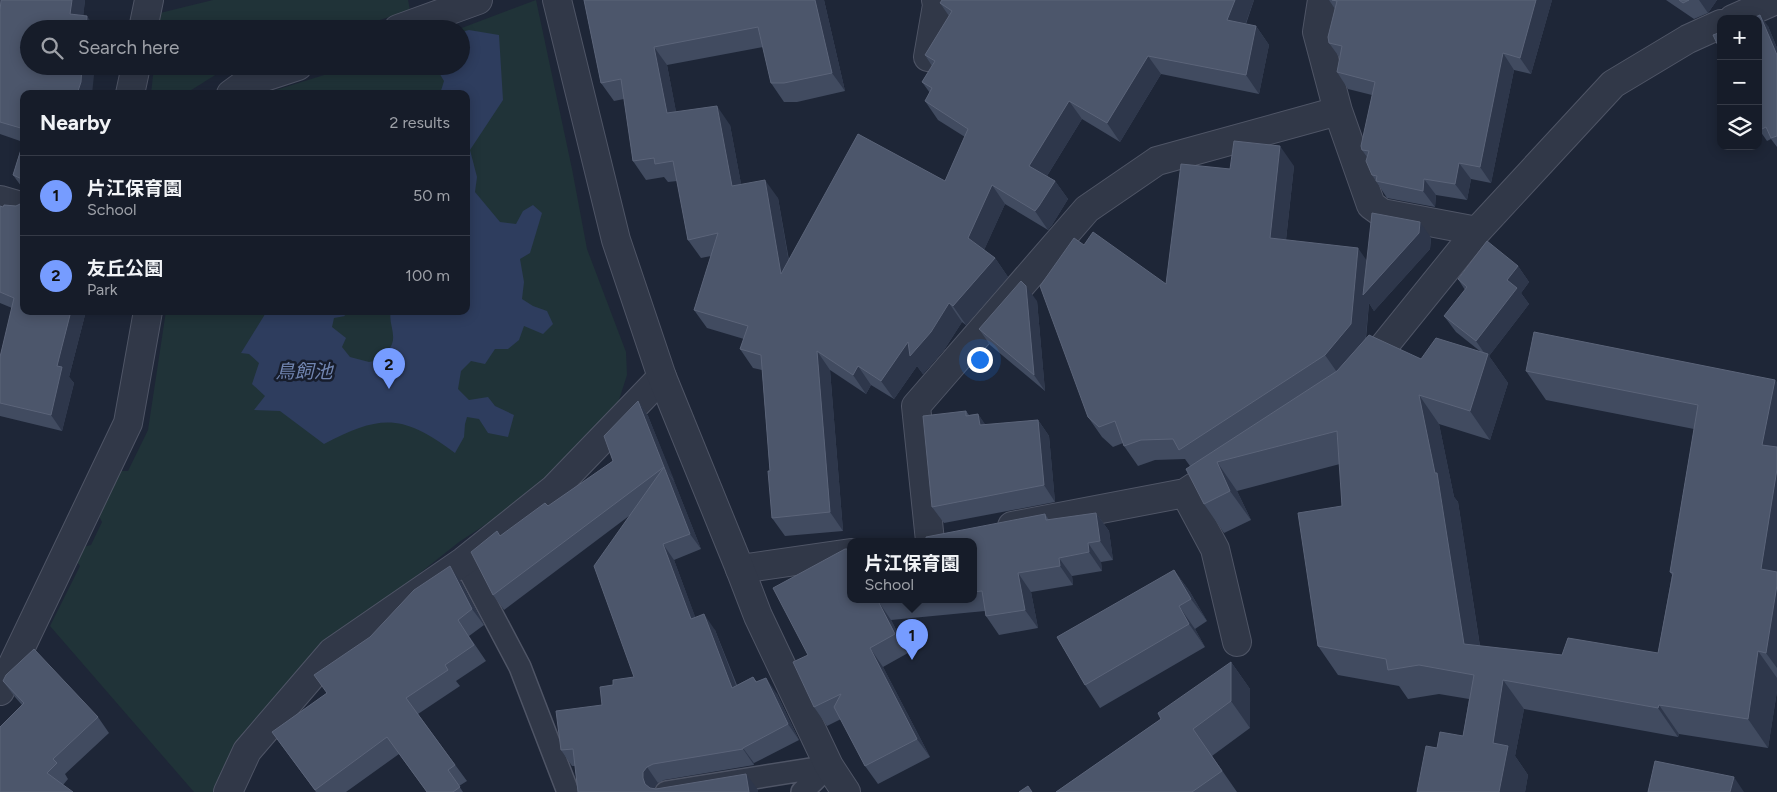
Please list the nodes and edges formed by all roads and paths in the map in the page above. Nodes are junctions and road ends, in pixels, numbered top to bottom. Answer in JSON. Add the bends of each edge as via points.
{"nodes":[{"id":1,"x":149,"y":0,"type":"edge"},
{"id":2,"x":478,"y":0,"type":"edge"},
{"id":3,"x":556,"y":0,"type":"edge"},
{"id":4,"x":1322,"y":0,"type":"edge"},
{"id":5,"x":1776,"y":0,"type":"edge"},
{"id":6,"x":939,"y":2,"type":"edge"},
{"id":7,"x":431,"y":9,"type":"edge"},
{"id":8,"x":1742,"y":15,"type":"edge"},
{"id":9,"x":145,"y":20,"type":"edge"},
{"id":10,"x":413,"y":20,"type":"edge"},
{"id":11,"x":1717,"y":26,"type":"edge"},
{"id":12,"x":928,"y":57,"type":"edge"},
{"id":13,"x":134,"y":75,"type":"edge"},
{"id":14,"x":270,"y":75,"type":"edge"},
{"id":15,"x":131,"y":90,"type":"edge"},
{"id":16,"x":236,"y":90,"type":"edge"},
{"id":17,"x":1338,"y":111,"type":"junction"},
{"id":18,"x":0,"y":200,"type":"edge"},
{"id":19,"x":20,"y":207,"type":"edge"},
{"id":20,"x":1477,"y":231,"type":"junction"},
{"id":21,"x":147,"y":315,"type":"edge"},
{"id":22,"x":662,"y":377,"type":"junction"},
{"id":23,"x":1349,"y":387,"type":"edge"},
{"id":24,"x":1242,"y":456,"type":"edge"},
{"id":25,"x":1185,"y":493,"type":"junction"},
{"id":26,"x":990,"y":530,"type":"edge"},
{"id":27,"x":938,"y":538,"type":"edge"},
{"id":28,"x":847,"y":554,"type":"edge"},
{"id":29,"x":464,"y":561,"type":"junction"},
{"id":30,"x":740,"y":568,"type":"junction"},
{"id":31,"x":1237,"y":642,"type":"dead end"},
{"id":32,"x":0,"y":691,"type":"edge"},
{"id":33,"x":829,"y":766,"type":"junction"},
{"id":34,"x":228,"y":792,"type":"edge"},
{"id":35,"x":568,"y":792,"type":"edge"},
{"id":36,"x":666,"y":792,"type":"edge"},
{"id":37,"x":802,"y":792,"type":"edge"},
{"id":38,"x":846,"y":792,"type":"edge"}],
"edges":[{"from":1,"to":9,"type":"street"},
{"from":2,"to":7,"type":"street"},
{"from":3,"to":22,"type":"street","via":[[616,240]]},
{"from":4,"to":17,"type":"street","via":[[1317,32]]},
{"from":5,"to":8,"type":"street"},
{"from":6,"to":12,"type":"street"},
{"from":7,"to":10,"type":"street"},
{"from":11,"to":20,"type":"street","via":[[1688,39],[1613,84]]},
{"from":13,"to":15,"type":"street"},
{"from":14,"to":16,"type":"street","via":[[246,83]]},
{"from":17,"to":20,"type":"street","via":[[1371,205],[1382,214]]},
{"from":17,"to":27,"type":"street","via":[[1157,161],[1087,209],[916,406]]},
{"from":18,"to":19,"type":"street"},
{"from":20,"to":23,"type":"street"},
{"from":21,"to":32,"type":"street","via":[[128,423]]},
{"from":22,"to":29,"type":"street","via":[[554,489]]},
{"from":22,"to":30,"type":"street"},
{"from":24,"to":25,"type":"street"},
{"from":25,"to":26,"type":"street"},
{"from":25,"to":31,"type":"street","via":[[1215,549]]},
{"from":28,"to":30,"type":"street"},
{"from":29,"to":34,"type":"street","via":[[332,652],[247,750]]},
{"from":29,"to":35,"type":"lane","via":[[520,667]]},
{"from":30,"to":33,"type":"street","via":[[758,616]]},
{"from":33,"to":36,"type":"lane"},
{"from":33,"to":37,"type":"lane"},
{"from":33,"to":38,"type":"street"}]}
